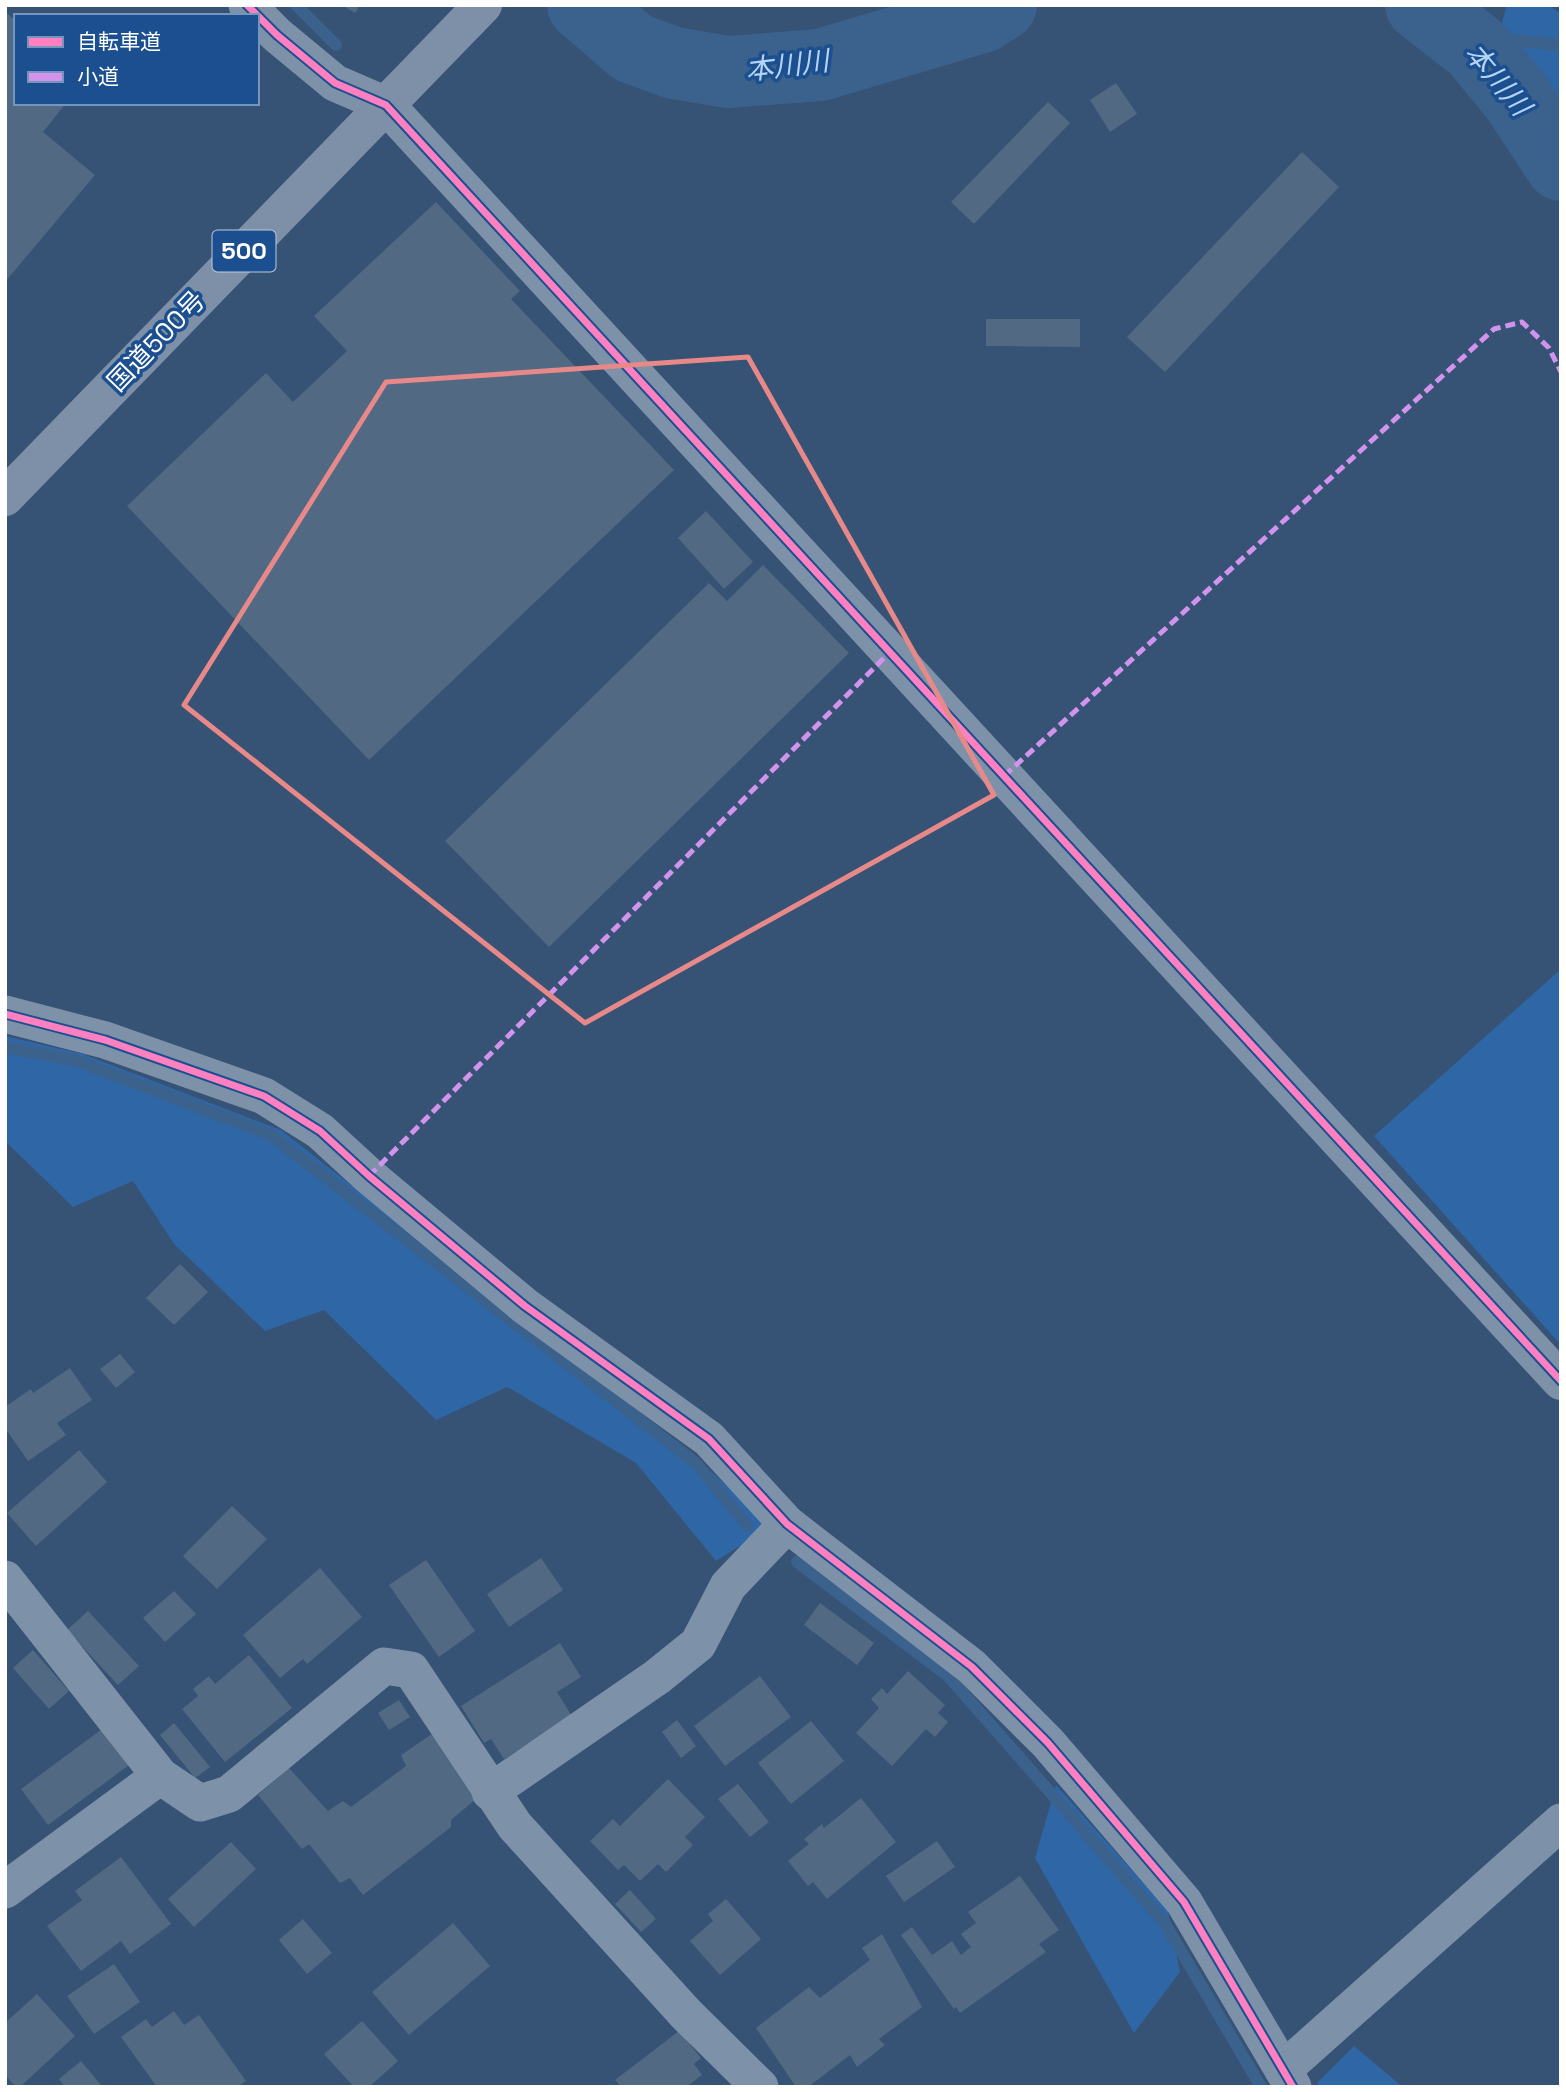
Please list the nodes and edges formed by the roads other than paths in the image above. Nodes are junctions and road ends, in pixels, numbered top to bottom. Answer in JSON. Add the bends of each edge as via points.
{"nodes":[{"id":1,"x":483,"y":5,"type":"edge"},
{"id":2,"x":259,"y":17,"type":"edge"},
{"id":3,"x":386,"y":105,"type":"junction"},
{"id":4,"x":5,"y":497,"type":"edge"},
{"id":5,"x":5,"y":1014,"type":"edge"},
{"id":6,"x":1561,"y":1381,"type":"edge"},
{"id":7,"x":787,"y":1524,"type":"junction"},
{"id":8,"x":5,"y":1579,"type":"edge"},
{"id":9,"x":160,"y":1776,"type":"junction"},
{"id":10,"x":490,"y":1791,"type":"junction"},
{"id":11,"x":1561,"y":1822,"type":"edge"},
{"id":12,"x":5,"y":1890,"type":"edge"},
{"id":13,"x":1288,"y":2078,"type":"edge"},
{"id":14,"x":760,"y":2087,"type":"edge"}],
"edges":[{"from":1,"to":3,"type":"highway","name":"国道500号","number":"500"},
{"from":2,"to":3,"type":"street","via":[[335,83]]},
{"from":3,"to":4,"type":"highway","name":"国道500号","number":"500"},
{"from":3,"to":6,"type":"street"},
{"from":5,"to":7,"type":"street","via":[[105,1040],[264,1096],[320,1131],[525,1306],[709,1438]]},
{"from":7,"to":10,"type":"street","via":[[728,1586],[698,1644]]},
{"from":7,"to":13,"type":"street","via":[[972,1667],[1048,1743],[1184,1902]]},
{"from":8,"to":9,"type":"street"},
{"from":9,"to":10,"type":"street","via":[[200,1803],[229,1794],[384,1665],[411,1670]]},
{"from":9,"to":12,"type":"street"},
{"from":10,"to":14,"type":"street","via":[[515,1826],[686,2014]]},
{"from":11,"to":13,"type":"street"}]}
